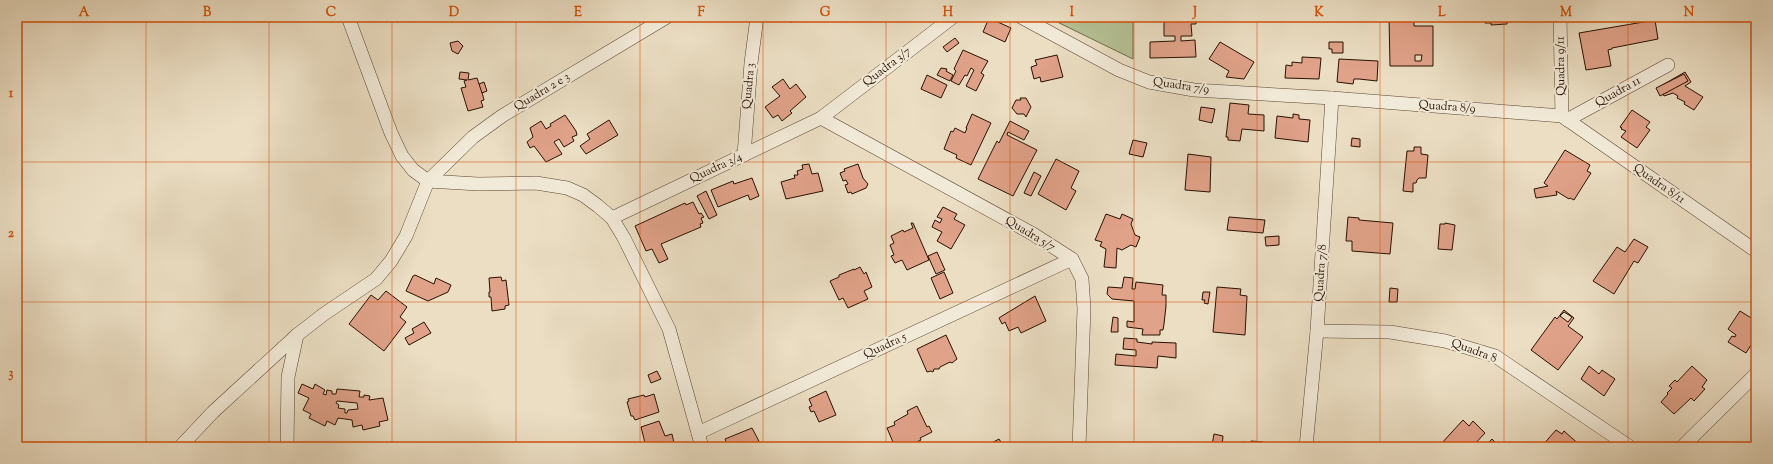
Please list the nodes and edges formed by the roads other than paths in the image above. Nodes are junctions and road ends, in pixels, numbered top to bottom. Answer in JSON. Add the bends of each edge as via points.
{"nodes":[{"id":1,"x":348,"y":17,"type":"edge"},
{"id":2,"x":667,"y":17,"type":"edge"},
{"id":3,"x":757,"y":17,"type":"edge"},
{"id":4,"x":953,"y":17,"type":"edge"},
{"id":5,"x":1021,"y":17,"type":"edge"},
{"id":6,"x":1560,"y":17,"type":"edge"},
{"id":7,"x":1668,"y":64,"type":"dead end"},
{"id":8,"x":1332,"y":98,"type":"junction"},
{"id":9,"x":821,"y":118,"type":"junction"},
{"id":10,"x":1565,"y":118,"type":"junction"},
{"id":11,"x":744,"y":155,"type":"junction"},
{"id":12,"x":428,"y":181,"type":"junction"},
{"id":13,"x":612,"y":218,"type":"junction"},
{"id":14,"x":1756,"y":251,"type":"edge"},
{"id":15,"x":1072,"y":259,"type":"junction"},
{"id":16,"x":1317,"y":331,"type":"junction"},
{"id":17,"x":297,"y":334,"type":"junction"},
{"id":18,"x":1756,"y":374,"type":"edge"},
{"id":19,"x":698,"y":433,"type":"junction"},
{"id":20,"x":180,"y":447,"type":"edge"},
{"id":21,"x":287,"y":447,"type":"edge"},
{"id":22,"x":702,"y":447,"type":"edge"},
{"id":23,"x":1080,"y":447,"type":"edge"},
{"id":24,"x":1306,"y":447,"type":"edge"},
{"id":25,"x":1630,"y":447,"type":"edge"},
{"id":26,"x":1682,"y":447,"type":"edge"}],
"edges":[{"from":1,"to":12,"type":"street","via":[[402,156],[413,170]]},
{"from":2,"to":12,"type":"street","name":"Quadra 2 e 3","via":[[502,116],[473,137]]},
{"from":3,"to":11,"type":"street","name":"Quadra 3"},
{"from":4,"to":9,"type":"street","name":"Quadra 3/7"},
{"from":5,"to":8,"type":"street","name":"Quadra 7/9","via":[[1119,70],[1149,82],[1194,90]]},
{"from":6,"to":10,"type":"street","name":"Quadra 9/11"},
{"from":7,"to":10,"type":"street","name":"Quadra 11"},
{"from":8,"to":10,"type":"street","name":"Quadra 8/9"},
{"from":8,"to":16,"type":"street","name":"Quadra 7/8"},
{"from":9,"to":11,"type":"street","name":"Quadra 3/4"},
{"from":9,"to":15,"type":"street","name":"Quadra 5/7","via":[[1034,234]]},
{"from":10,"to":14,"type":"street","name":"Quadra 8/11"},
{"from":11,"to":13,"type":"street","name":"Quadra 3/4"},
{"from":12,"to":13,"type":"street","via":[[478,184],[536,183],[567,188],[583,195]]},
{"from":12,"to":17,"type":"street","via":[[406,236],[391,261],[376,279]]},
{"from":13,"to":19,"type":"street","via":[[669,328]]},
{"from":15,"to":19,"type":"street","name":"Quadra 5"},
{"from":15,"to":23,"type":"street","via":[[1082,279],[1084,309]]},
{"from":16,"to":24,"type":"street","name":"Quadra 7/8"},
{"from":16,"to":25,"type":"street","name":"Quadra 8","via":[[1390,332],[1445,341],[1495,356]]},
{"from":17,"to":20,"type":"street","via":[[213,412]]},
{"from":17,"to":21,"type":"street","via":[[288,377]]},
{"from":18,"to":26,"type":"street"},
{"from":19,"to":22,"type":"street"}]}
